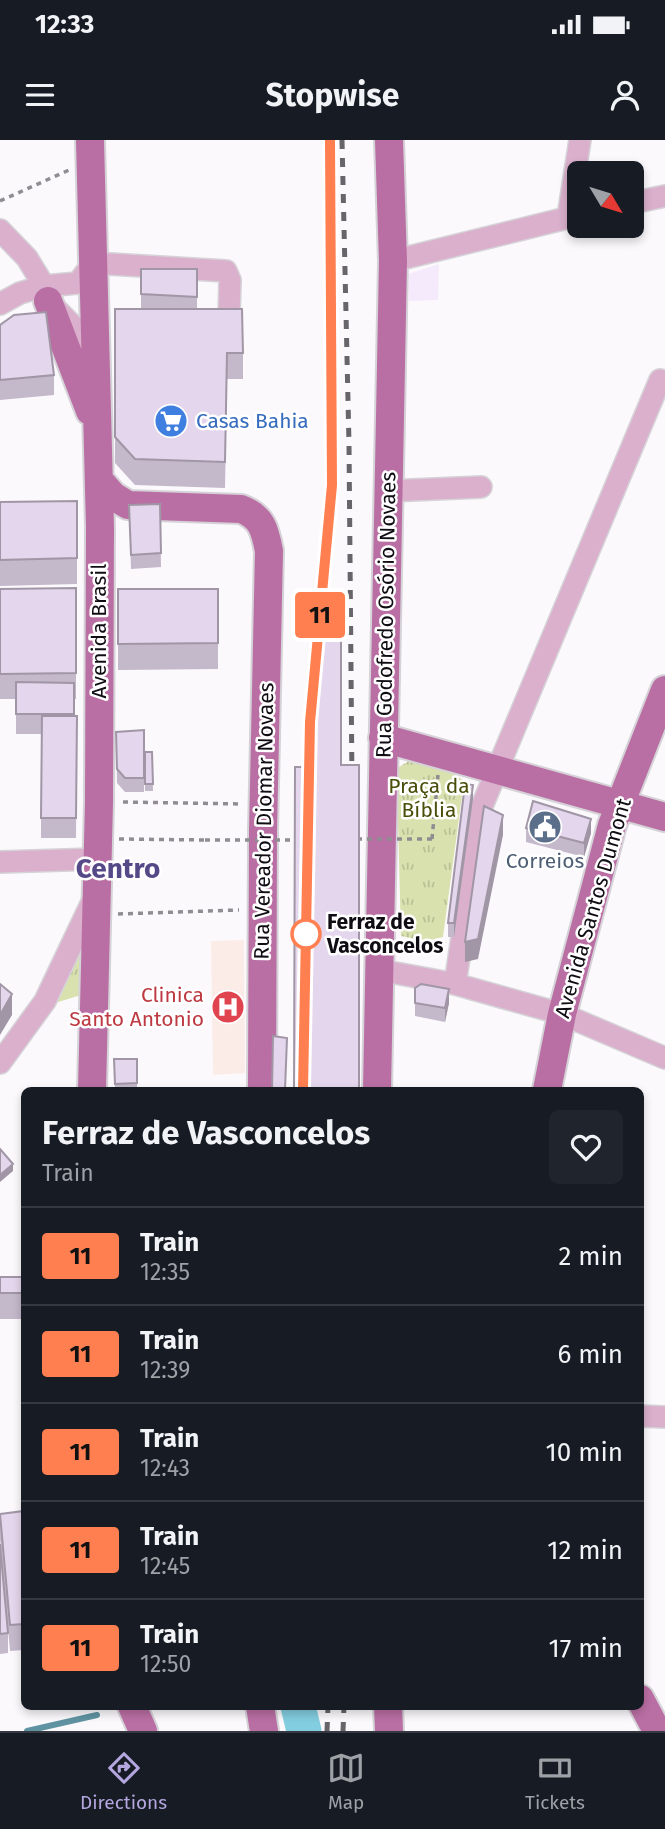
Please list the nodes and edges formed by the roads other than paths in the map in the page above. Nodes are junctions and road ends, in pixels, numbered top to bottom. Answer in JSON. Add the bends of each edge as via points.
{"nodes":[{"id":1,"x":389,"y":140,"type":"edge"},
{"id":2,"x":580,"y":140,"type":"edge"},
{"id":3,"x":91,"y":153,"type":"edge"},
{"id":4,"x":578,"y":161,"type":"edge"},
{"id":5,"x":665,"y":196,"type":"edge"},
{"id":6,"x":644,"y":201,"type":"edge"},
{"id":7,"x":567,"y":218,"type":"edge"},
{"id":8,"x":0,"y":230,"type":"edge"},
{"id":9,"x":393,"y":261,"type":"junction"},
{"id":10,"x":93,"y":263,"type":"junction"},
{"id":11,"x":46,"y":293,"type":"junction"},
{"id":12,"x":0,"y":304,"type":"edge"},
{"id":13,"x":192,"y":324,"type":"edge"},
{"id":14,"x":100,"y":332,"type":"junction"},
{"id":15,"x":660,"y":380,"type":"dead end"},
{"id":16,"x":96,"y":434,"type":"junction"},
{"id":17,"x":99,"y":480,"type":"junction"},
{"id":18,"x":481,"y":487,"type":"dead end"},
{"id":19,"x":388,"y":491,"type":"junction"},
{"id":20,"x":128,"y":505,"type":"junction"},
{"id":21,"x":100,"y":527,"type":"junction"},
{"id":22,"x":665,"y":690,"type":"edge"},
{"id":23,"x":383,"y":738,"type":"junction"},
{"id":24,"x":499,"y":769,"type":"junction"},
{"id":25,"x":619,"y":805,"type":"junction"},
{"id":26,"x":665,"y":817,"type":"edge"},
{"id":27,"x":97,"y":849,"type":"junction"},
{"id":28,"x":0,"y":862,"type":"edge"},
{"id":29,"x":95,"y":905,"type":"junction"},
{"id":30,"x":379,"y":970,"type":"junction"},
{"id":31,"x":455,"y":984,"type":"junction"},
{"id":32,"x":562,"y":1014,"type":"junction"},
{"id":33,"x":665,"y":1058,"type":"edge"},
{"id":34,"x":0,"y":1063,"type":"edge"},
{"id":35,"x":92,"y":1087,"type":"edge"},
{"id":36,"x":262,"y":1087,"type":"edge"},
{"id":37,"x":377,"y":1087,"type":"edge"},
{"id":38,"x":548,"y":1087,"type":"edge"},
{"id":39,"x":644,"y":1416,"type":"edge"},
{"id":40,"x":665,"y":1417,"type":"edge"},
{"id":41,"x":644,"y":1707,"type":"edge"},
{"id":42,"x":134,"y":1710,"type":"edge"},
{"id":43,"x":261,"y":1710,"type":"edge"},
{"id":44,"x":388,"y":1710,"type":"edge"},
{"id":45,"x":143,"y":1731,"type":"edge"},
{"id":46,"x":264,"y":1731,"type":"edge"},
{"id":47,"x":389,"y":1731,"type":"edge"},
{"id":48,"x":657,"y":1731,"type":"edge"}],
"edges":[{"from":1,"to":9,"type":"main road","name":"Rua Godofredo Osório Novaes"},
{"from":2,"to":4,"type":"street"},
{"from":3,"to":10,"type":"main road","name":"Avenida Brasil"},
{"from":5,"to":6,"type":"street"},
{"from":7,"to":9,"type":"street"},
{"from":8,"to":11,"type":"street","via":[[27,258]]},
{"from":9,"to":19,"type":"main road","name":"Rua Godofredo Osório Novaes"},
{"from":10,"to":11,"type":"street","via":[[78,283]]},
{"from":10,"to":13,"type":"street","via":[[226,271],[229,318],[220,324]]},
{"from":10,"to":14,"type":"main road","name":"Avenida Brasil"},
{"from":11,"to":12,"type":"street","via":[[20,292]]},
{"from":11,"to":14,"type":"street"},
{"from":11,"to":16,"type":"main road"},
{"from":14,"to":16,"type":"main road","name":"Avenida Brasil"},
{"from":15,"to":24,"type":"street"},
{"from":16,"to":17,"type":"main road","name":"Avenida Brasil"},
{"from":17,"to":20,"type":"main road"},
{"from":17,"to":21,"type":"main road","name":"Avenida Brasil"},
{"from":18,"to":19,"type":"street"},
{"from":19,"to":23,"type":"main road","name":"Rua Godofredo Osório Novaes"},
{"from":20,"to":21,"type":"main road"},
{"from":20,"to":36,"type":"main road","name":"Rua Vereador Diomar Novaes","via":[[241,509],[260,520],[265,530],[269,551]]},
{"from":21,"to":27,"type":"main road","name":"Avenida Brasil"},
{"from":22,"to":25,"type":"main road","name":"Avenida Santos Dumont"},
{"from":23,"to":24,"type":"main road"},
{"from":23,"to":30,"type":"main road","name":"Rua Godofredo Osório Novaes"},
{"from":24,"to":25,"type":"main road"},
{"from":24,"to":31,"type":"street","via":[[477,824]]},
{"from":25,"to":26,"type":"main road"},
{"from":25,"to":32,"type":"main road","name":"Avenida Santos Dumont"},
{"from":27,"to":28,"type":"street"},
{"from":27,"to":29,"type":"main road","name":"Avenida Brasil"},
{"from":29,"to":34,"type":"street","via":[[45,1001]]},
{"from":29,"to":35,"type":"main road","name":"Avenida Brasil"},
{"from":30,"to":31,"type":"street"},
{"from":30,"to":37,"type":"main road","name":"Rua Godofredo Osório Novaes"},
{"from":31,"to":32,"type":"street"},
{"from":32,"to":33,"type":"street"},
{"from":32,"to":38,"type":"main road","name":"Avenida Santos Dumont"},
{"from":39,"to":40,"type":"street"},
{"from":41,"to":48,"type":"main road"},
{"from":42,"to":45,"type":"main road"},
{"from":43,"to":46,"type":"main road"},
{"from":44,"to":47,"type":"main road"}]}
